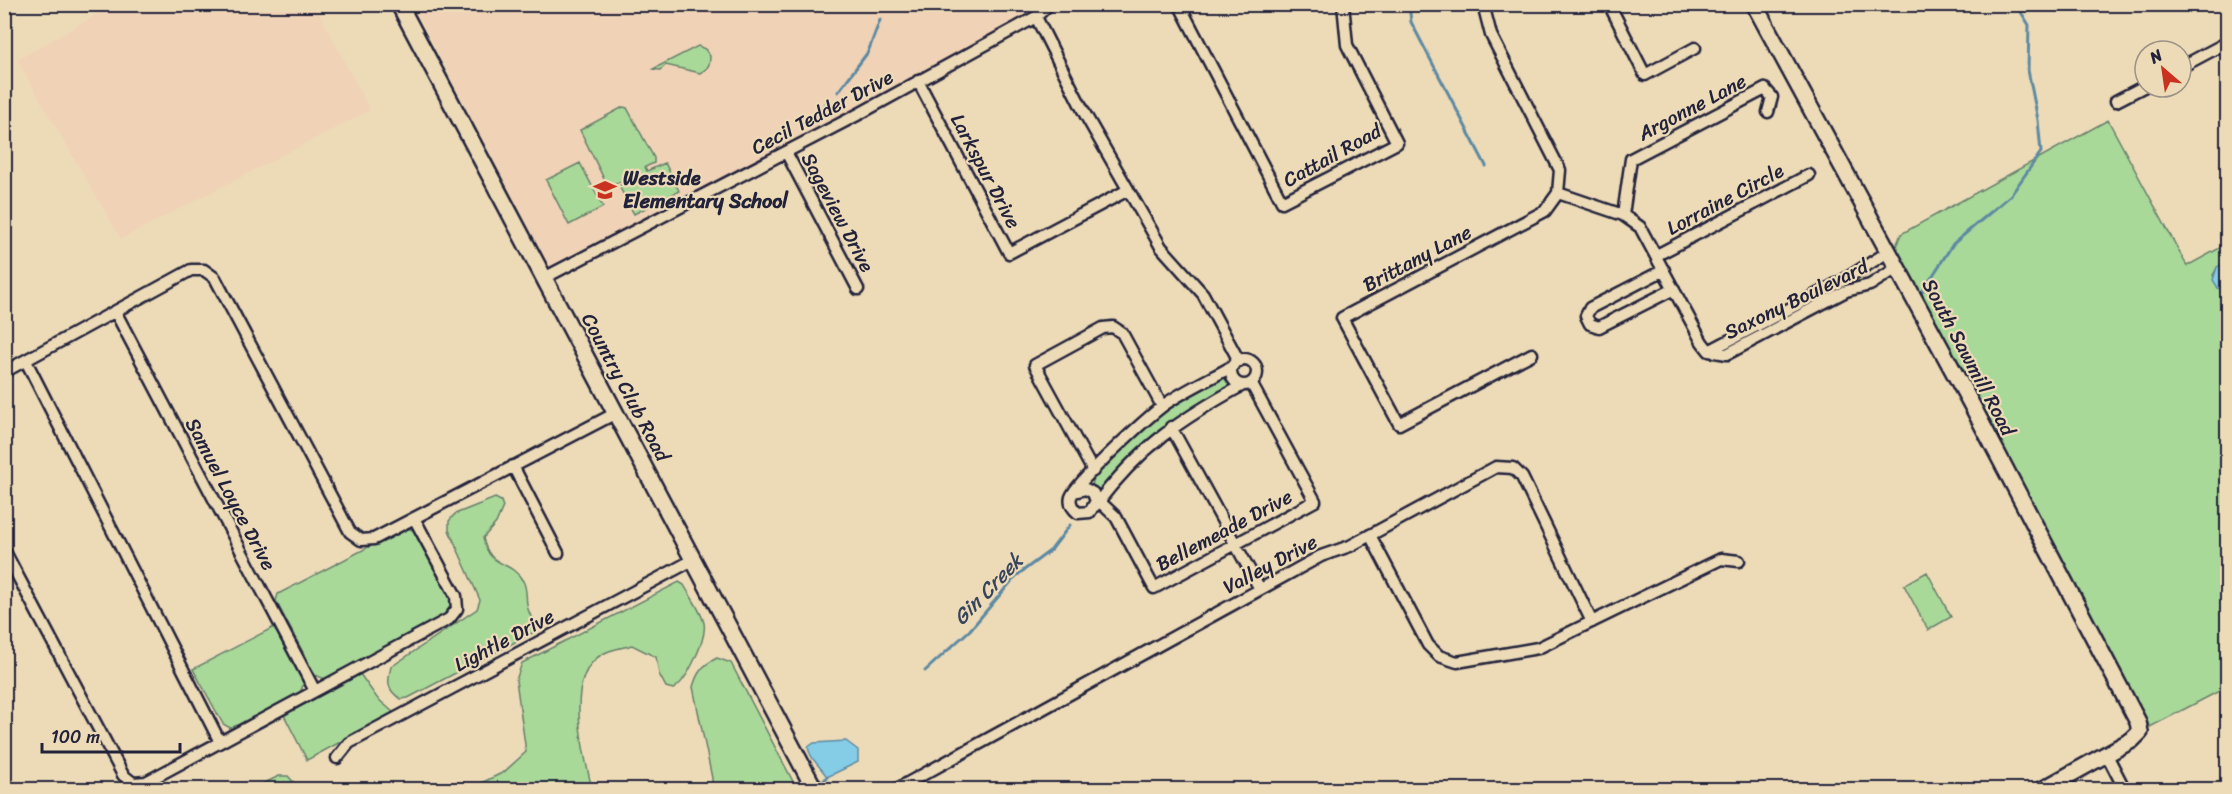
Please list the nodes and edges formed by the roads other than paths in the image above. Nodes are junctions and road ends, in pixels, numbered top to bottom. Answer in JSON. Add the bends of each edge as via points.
{"nodes":[{"id":1,"x":399,"y":4,"type":"edge"},
{"id":2,"x":1049,"y":4,"type":"edge"},
{"id":3,"x":1343,"y":4,"type":"edge"},
{"id":4,"x":1483,"y":4,"type":"edge"},
{"id":5,"x":1609,"y":4,"type":"edge"},
{"id":6,"x":1754,"y":4,"type":"edge"},
{"id":7,"x":1179,"y":5,"type":"edge"},
{"id":8,"x":1036,"y":16,"type":"junction"},
{"id":9,"x":2228,"y":42,"type":"edge"},
{"id":10,"x":1695,"y":48,"type":"dead end"},
{"id":11,"x":2193,"y":60,"type":"edge"},
{"id":12,"x":918,"y":81,"type":"junction"},
{"id":13,"x":2133,"y":92,"type":"edge"},
{"id":14,"x":2116,"y":101,"type":"dead end"},
{"id":15,"x":1768,"y":112,"type":"dead end"},
{"id":16,"x":786,"y":152,"type":"junction"},
{"id":17,"x":1809,"y":175,"type":"dead end"},
{"id":18,"x":1128,"y":189,"type":"junction"},
{"id":19,"x":1558,"y":193,"type":"junction"},
{"id":20,"x":1623,"y":215,"type":"junction"},
{"id":21,"x":1888,"y":252,"type":"junction"},
{"id":22,"x":1657,"y":255,"type":"junction"},
{"id":23,"x":1897,"y":268,"type":"junction"},
{"id":24,"x":1664,"y":270,"type":"junction"},
{"id":25,"x":544,"y":278,"type":"junction"},
{"id":26,"x":858,"y":289,"type":"dead end"},
{"id":27,"x":1674,"y":289,"type":"junction"},
{"id":28,"x":116,"y":313,"type":"junction"},
{"id":29,"x":1709,"y":351,"type":"junction"},
{"id":30,"x":1532,"y":354,"type":"dead end"},
{"id":31,"x":26,"y":361,"type":"junction"},
{"id":32,"x":1236,"y":364,"type":"junction"},
{"id":33,"x":4,"y":372,"type":"edge"},
{"id":34,"x":1247,"y":384,"type":"junction"},
{"id":35,"x":1162,"y":406,"type":"junction"},
{"id":36,"x":616,"y":413,"type":"junction"},
{"id":37,"x":1172,"y":427,"type":"junction"},
{"id":38,"x":513,"y":466,"type":"junction"},
{"id":39,"x":1094,"y":471,"type":"junction"},
{"id":40,"x":1074,"y":492,"type":"junction"},
{"id":41,"x":1096,"y":505,"type":"junction"},
{"id":42,"x":414,"y":518,"type":"junction"},
{"id":43,"x":1370,"y":535,"type":"junction"},
{"id":44,"x":1235,"y":544,"type":"junction"},
{"id":45,"x":4,"y":550,"type":"edge"},
{"id":46,"x":558,"y":553,"type":"dead end"},
{"id":47,"x":693,"y":560,"type":"junction"},
{"id":48,"x":1739,"y":561,"type":"dead end"},
{"id":49,"x":1260,"y":589,"type":"junction"},
{"id":50,"x":1592,"y":622,"type":"junction"},
{"id":51,"x":315,"y":691,"type":"junction"},
{"id":52,"x":220,"y":742,"type":"junction"},
{"id":53,"x":2106,"y":755,"type":"junction"},
{"id":54,"x":337,"y":759,"type":"dead end"},
{"id":55,"x":815,"y":789,"type":"edge"},
{"id":56,"x":895,"y":789,"type":"edge"},
{"id":57,"x":2042,"y":789,"type":"edge"},
{"id":58,"x":2125,"y":789,"type":"edge"}],
"edges":[{"from":1,"to":25,"type":"street","name":"Country Club Road"},
{"from":2,"to":8,"type":"street","name":"Cecil Tedder Drive"},
{"from":3,"to":7,"type":"street","name":"Cattail Road","via":[[1347,45],[1397,143],[1282,202]]},
{"from":4,"to":19,"type":"street","via":[[1491,35],[1560,170]]},
{"from":5,"to":10,"type":"street","via":[[1645,75]]},
{"from":6,"to":21,"type":"street","name":"South Sawmill Road"},
{"from":8,"to":12,"type":"street","name":"Cecil Tedder Drive"},
{"from":8,"to":18,"type":"street"},
{"from":9,"to":11,"type":"street"},
{"from":12,"to":16,"type":"street","name":"Cecil Tedder Drive"},
{"from":12,"to":18,"type":"street","name":"Larkspur Drive","via":[[1009,253]]},
{"from":13,"to":14,"type":"street"},
{"from":15,"to":20,"type":"street","name":"Argonne Lane","via":[[1772,97],[1765,89],[1631,159]]},
{"from":16,"to":25,"type":"street","name":"Cecil Tedder Drive"},
{"from":16,"to":26,"type":"street","name":"Sageview Drive"},
{"from":17,"to":22,"type":"street","name":"Lorraine Circle"},
{"from":18,"to":32,"type":"street","via":[[1163,251],[1203,294]]},
{"from":19,"to":20,"type":"street","name":"Saxony Boulevard"},
{"from":19,"to":30,"type":"street","name":"Brittany Lane","via":[[1545,211],[1342,318],[1399,424]]},
{"from":20,"to":22,"type":"street","name":"Saxony Boulevard","via":[[1640,227]]},
{"from":21,"to":23,"type":"street","name":"South Sawmill Road"},
{"from":21,"to":29,"type":"street","name":"Saxony Boulevard","via":[[1842,281]]},
{"from":22,"to":24,"type":"street","name":"Saxony Boulevard"},
{"from":23,"to":29,"type":"street","name":"Saxony Boulevard","via":[[1727,354]]},
{"from":23,"to":53,"type":"street","name":"South Sawmill Road","via":[[2134,712],[2140,732]]},
{"from":24,"to":27,"type":"street","name":"Saxony Boulevard"},
{"from":24,"to":27,"type":"street","via":[[1590,308],[1586,316],[1590,324],[1599,327]]},
{"from":25,"to":36,"type":"street","name":"Country Club Road"},
{"from":27,"to":29,"type":"street","name":"Saxony Boulevard"},
{"from":28,"to":31,"type":"street"},
{"from":28,"to":42,"type":"street","via":[[190,270],[204,270],[215,278],[350,532],[362,540],[374,539]]},
{"from":28,"to":51,"type":"street","name":"Samuel Loyce Drive"},
{"from":31,"to":33,"type":"street"},
{"from":31,"to":52,"type":"street"},
{"from":32,"to":34,"type":"street","via":[[1233,378]]},
{"from":32,"to":34,"type":"street","via":[[1247,360],[1254,364],[1257,372]]},
{"from":32,"to":35,"type":"street"},
{"from":34,"to":37,"type":"street"},
{"from":34,"to":44,"type":"street","name":"Bellemeade Drive","via":[[1315,501]]},
{"from":35,"to":39,"type":"street"},
{"from":35,"to":39,"type":"street","via":[[1122,333],[1113,327],[1103,328],[1035,365]]},
{"from":36,"to":38,"type":"street"},
{"from":36,"to":47,"type":"street","name":"Country Club Road"},
{"from":37,"to":41,"type":"street","via":[[1137,456]]},
{"from":37,"to":44,"type":"street"},
{"from":38,"to":42,"type":"street"},
{"from":38,"to":46,"type":"street"},
{"from":39,"to":40,"type":"street"},
{"from":40,"to":41,"type":"street","via":[[1086,489],[1094,493]]},
{"from":40,"to":41,"type":"street","via":[[1071,500],[1075,511],[1083,514]]},
{"from":41,"to":44,"type":"street","name":"Bellemeade Drive","via":[[1116,517],[1154,588]]},
{"from":42,"to":51,"type":"street","via":[[456,596],[457,609],[448,620]]},
{"from":43,"to":49,"type":"street","name":"Valley Drive"},
{"from":43,"to":50,"type":"street","via":[[1428,645],[1439,656],[1457,662],[1538,648]]},
{"from":43,"to":50,"type":"street","name":"Valley Drive","via":[[1496,467],[1513,468],[1522,477]]},
{"from":44,"to":49,"type":"street"},
{"from":45,"to":52,"type":"street","via":[[123,775],[133,783],[146,782]]},
{"from":47,"to":54,"type":"street","name":"Lightle Drive","via":[[349,743]]},
{"from":47,"to":55,"type":"street","name":"Country Club Road"},
{"from":48,"to":50,"type":"street","via":[[1721,559]]},
{"from":49,"to":56,"type":"street","name":"Valley Drive"},
{"from":51,"to":52,"type":"street"},
{"from":53,"to":57,"type":"street"},
{"from":53,"to":58,"type":"street"}]}
